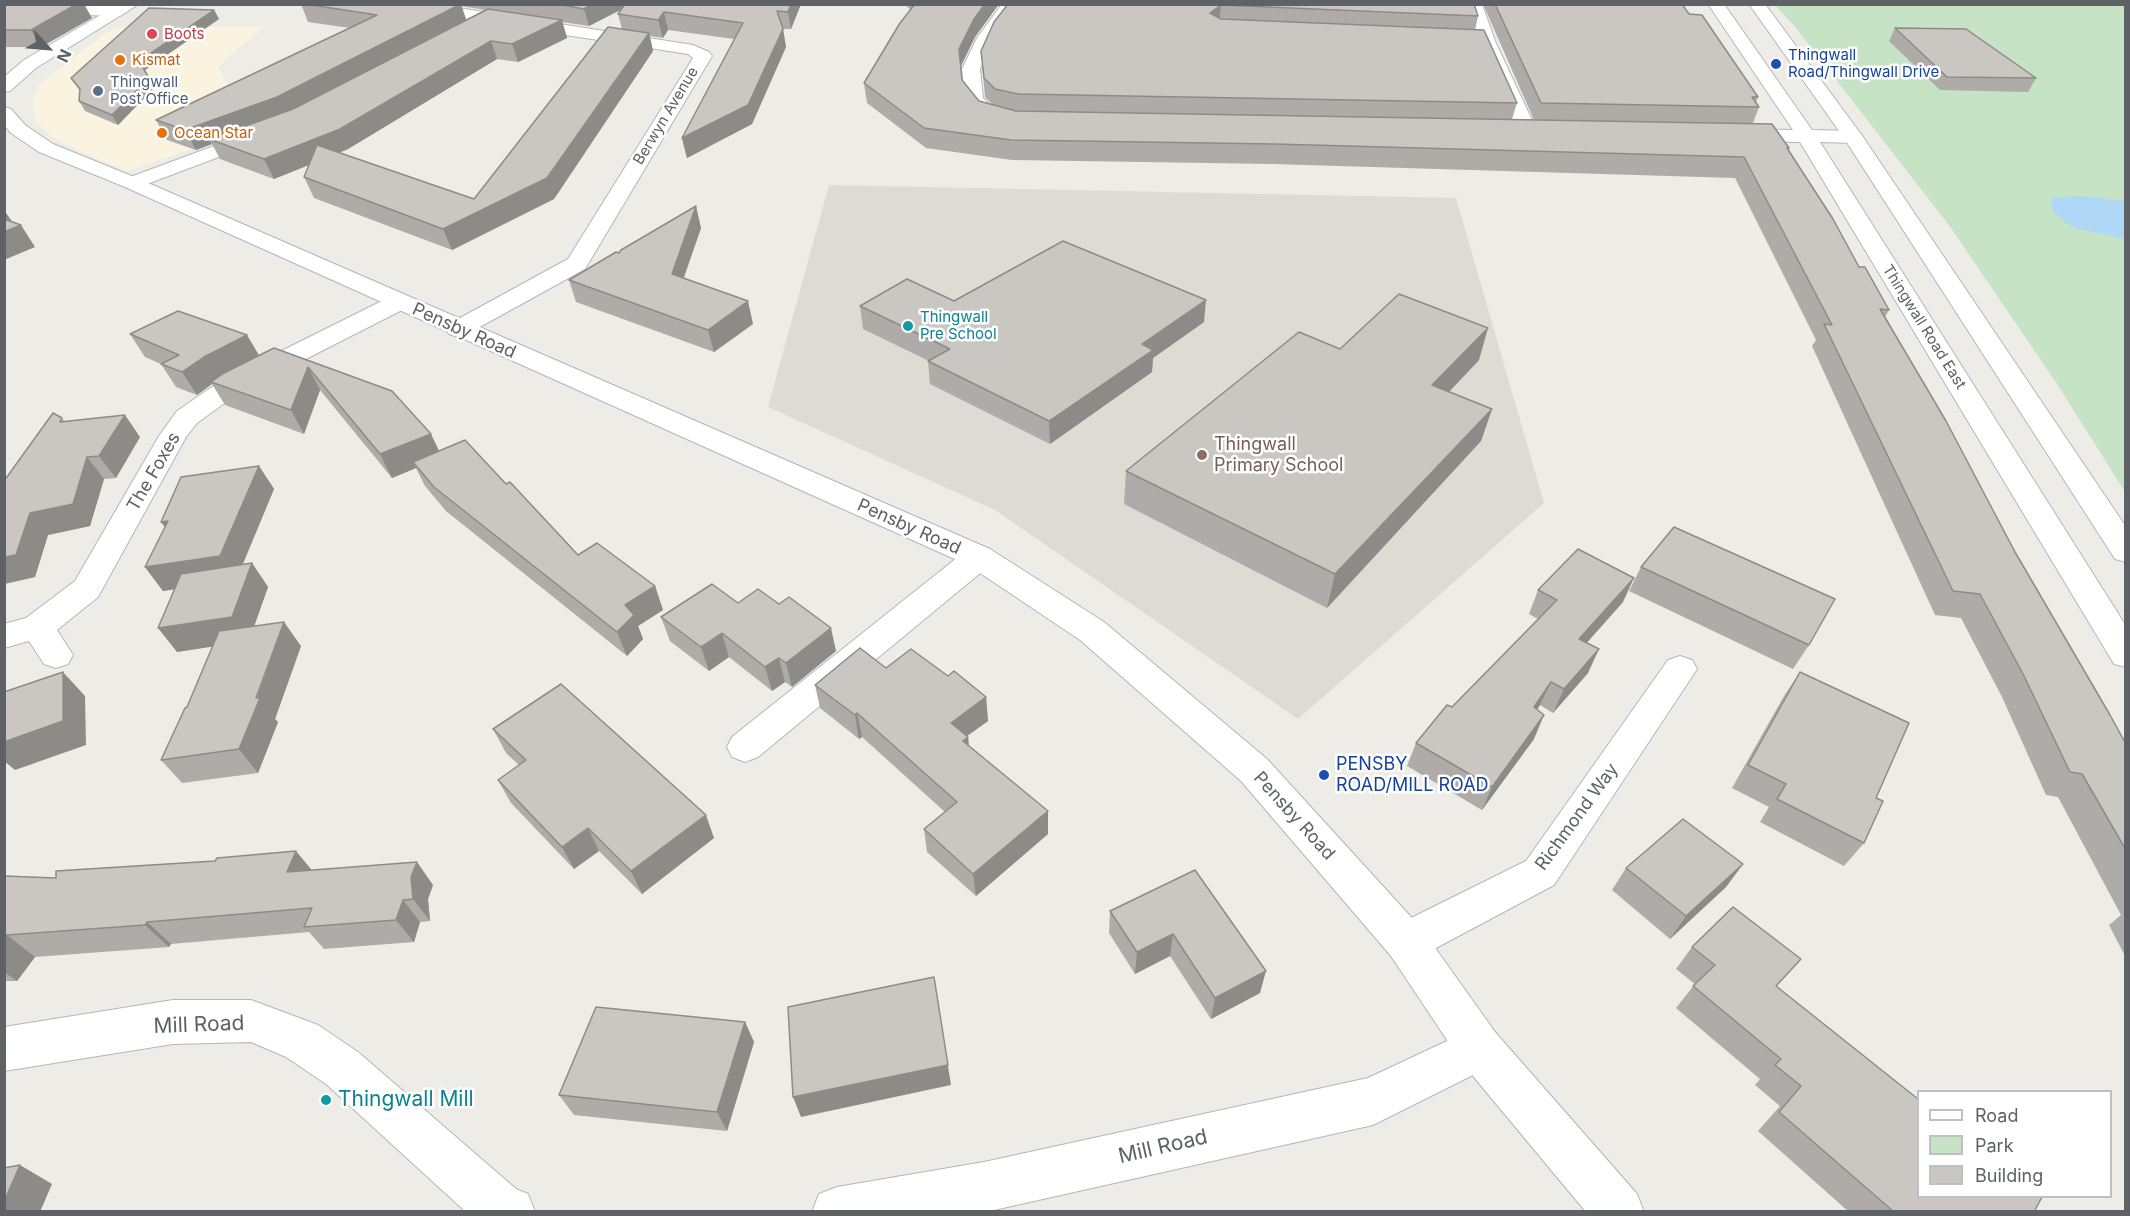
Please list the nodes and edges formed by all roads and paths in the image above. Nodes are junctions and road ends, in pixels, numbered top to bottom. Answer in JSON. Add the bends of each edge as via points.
{"nodes":[{"id":1,"x":82,"y":4,"type":"edge"},
{"id":2,"x":399,"y":4,"type":"edge"},
{"id":3,"x":1011,"y":4,"type":"edge"},
{"id":4,"x":1474,"y":4,"type":"edge"},
{"id":5,"x":1716,"y":4,"type":"edge"},
{"id":6,"x":1757,"y":4,"type":"edge"},
{"id":7,"x":125,"y":8,"type":"edge"},
{"id":8,"x":488,"y":20,"type":"junction"},
{"id":9,"x":468,"y":30,"type":"edge"},
{"id":10,"x":4,"y":87,"type":"edge"},
{"id":11,"x":4,"y":113,"type":"edge"},
{"id":12,"x":1029,"y":122,"type":"edge"},
{"id":13,"x":272,"y":131,"type":"edge"},
{"id":14,"x":1505,"y":131,"type":"edge"},
{"id":15,"x":1527,"y":131,"type":"junction"},
{"id":16,"x":1550,"y":131,"type":"edge"},
{"id":17,"x":1714,"y":135,"type":"edge"},
{"id":18,"x":1853,"y":136,"type":"junction"},
{"id":19,"x":1808,"y":137,"type":"junction"},
{"id":20,"x":132,"y":183,"type":"junction"},
{"id":21,"x":399,"y":302,"type":"junction"},
{"id":22,"x":458,"y":329,"type":"junction"},
{"id":23,"x":2126,"y":552,"type":"edge"},
{"id":24,"x":980,"y":557,"type":"junction"},
{"id":25,"x":37,"y":627,"type":"junction"},
{"id":26,"x":4,"y":636,"type":"edge"},
{"id":27,"x":2126,"y":655,"type":"edge"},
{"id":28,"x":56,"y":656,"type":"dead end"},
{"id":29,"x":1680,"y":669,"type":"dead end"},
{"id":30,"x":745,"y":747,"type":"dead end"},
{"id":31,"x":1406,"y":942,"type":"junction"},
{"id":32,"x":1479,"y":1048,"type":"junction"},
{"id":33,"x":4,"y":1049,"type":"edge"},
{"id":34,"x":988,"y":1199,"type":"edge"},
{"id":35,"x":510,"y":1212,"type":"edge"},
{"id":36,"x":837,"y":1212,"type":"edge"},
{"id":37,"x":1619,"y":1212,"type":"edge"}],
"edges":[{"from":1,"to":7,"type":"street","via":[[81,10]]},
{"from":2,"to":8,"type":"street","name":"Berwyn Avenue"},
{"from":3,"to":12,"type":"street","via":[[985,38],[970,69],[974,99],[988,114]]},
{"from":4,"to":15,"type":"street","via":[[1481,41]]},
{"from":5,"to":19,"type":"street","name":"Thingwall Road East"},
{"from":6,"to":18,"type":"street"},
{"from":7,"to":10,"type":"street","via":[[30,64]]},
{"from":8,"to":9,"type":"street"},
{"from":8,"to":22,"type":"street","name":"Berwyn Avenue","via":[[693,50],[703,56],[577,264]]},
{"from":11,"to":20,"type":"street","name":"Pensby Road","via":[[18,129],[46,148]]},
{"from":13,"to":20,"type":"street"},
{"from":14,"to":15,"type":"street"},
{"from":15,"to":16,"type":"street"},
{"from":17,"to":19,"type":"street"},
{"from":18,"to":19,"type":"street"},
{"from":18,"to":23,"type":"street"},
{"from":19,"to":27,"type":"street","name":"Thingwall Road East"},
{"from":20,"to":21,"type":"street","name":"Pensby Road"},
{"from":21,"to":22,"type":"street","name":"Pensby Road"},
{"from":21,"to":25,"type":"street","name":"The Foxes","via":[[228,388],[187,417],[87,588]]},
{"from":22,"to":24,"type":"street","name":"Pensby Road"},
{"from":24,"to":30,"type":"street"},
{"from":24,"to":31,"type":"street","name":"Pensby Road","via":[[1092,631],[1254,770]]},
{"from":25,"to":26,"type":"street","name":"The Foxes"},
{"from":25,"to":28,"type":"street"},
{"from":29,"to":31,"type":"street","name":"Richmond Way","via":[[1540,873]]},
{"from":31,"to":32,"type":"street","name":"Pensby Road"},
{"from":32,"to":34,"type":"street","name":"Mill Road","via":[[1373,1101]]},
{"from":32,"to":37,"type":"street","name":"Pensby Road"},
{"from":33,"to":35,"type":"street","name":"Mill Road","via":[[174,1022],[250,1021],[302,1041],[342,1068],[498,1207]]},
{"from":34,"to":36,"type":"street","name":"Mill Road"}]}
